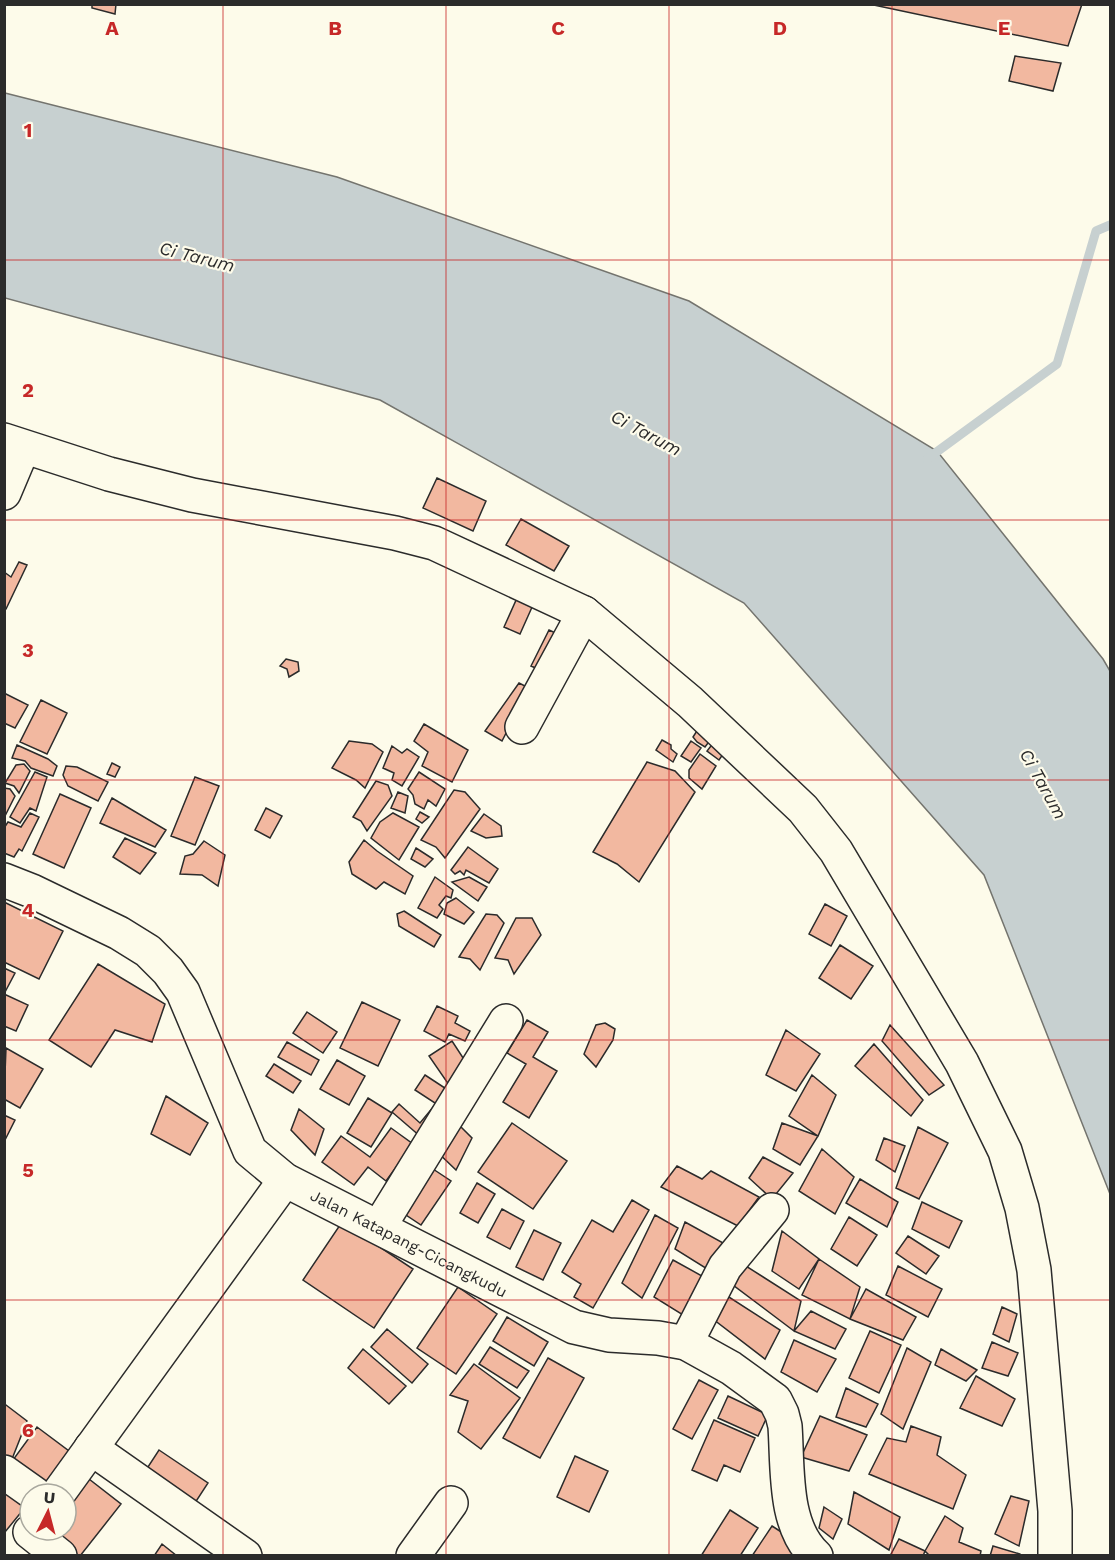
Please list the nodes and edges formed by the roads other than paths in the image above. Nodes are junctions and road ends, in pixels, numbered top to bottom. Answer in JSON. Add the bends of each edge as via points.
{"nodes":[{"id":1,"x":14,"y":444,"type":"edge"},
{"id":2,"x":4,"y":493,"type":"edge"},
{"id":3,"x":584,"y":613,"type":"junction"},
{"id":4,"x":522,"y":727,"type":"dead end"},
{"id":5,"x":4,"y":880,"type":"edge"},
{"id":6,"x":506,"y":1021,"type":"dead end"},
{"id":7,"x":285,"y":1180,"type":"junction"},
{"id":8,"x":772,"y":1210,"type":"dead end"},
{"id":9,"x":379,"y":1227,"type":"junction"},
{"id":10,"x":687,"y":1343,"type":"junction"},
{"id":11,"x":91,"y":1448,"type":"junction"},
{"id":12,"x":4,"y":1472,"type":"edge"},
{"id":13,"x":18,"y":1482,"type":"edge"},
{"id":14,"x":67,"y":1482,"type":"edge"},
{"id":15,"x":451,"y":1503,"type":"dead end"},
{"id":16,"x":31,"y":1542,"type":"edge"},
{"id":17,"x":60,"y":1556,"type":"edge"},
{"id":18,"x":245,"y":1556,"type":"edge"},
{"id":19,"x":413,"y":1556,"type":"edge"},
{"id":20,"x":816,"y":1556,"type":"edge"},
{"id":21,"x":1055,"y":1556,"type":"edge"}],
"edges":[{"from":1,"to":2,"type":"street"},
{"from":1,"to":3,"type":"street","via":[[192,495],[434,543]]},
{"from":3,"to":4,"type":"street"},
{"from":3,"to":21,"type":"street","via":[[690,702],[803,808],[836,851],[962,1063],[1005,1152],[1022,1208],[1034,1270],[1055,1512]]},
{"from":5,"to":7,"type":"street","name":"Jalan Katapang-Cicangkudu","via":[[119,933],[168,971],[183,992],[250,1151]]},
{"from":6,"to":9,"type":"street"},
{"from":7,"to":9,"type":"street","name":"Jalan Katapang-Cicangkudu"},
{"from":7,"to":11,"type":"street"},
{"from":8,"to":10,"type":"street","via":[[725,1267]]},
{"from":9,"to":10,"type":"street","name":"Jalan Katapang-Cicangkudu","via":[[573,1327]]},
{"from":10,"to":20,"type":"street","name":"Jalan Katapang-Cicangkudu","via":[[775,1400],[785,1426],[795,1527]]},
{"from":11,"to":14,"type":"street"},
{"from":11,"to":18,"type":"street"},
{"from":12,"to":13,"type":"street"},
{"from":15,"to":19,"type":"street"},
{"from":16,"to":17,"type":"street"}]}
